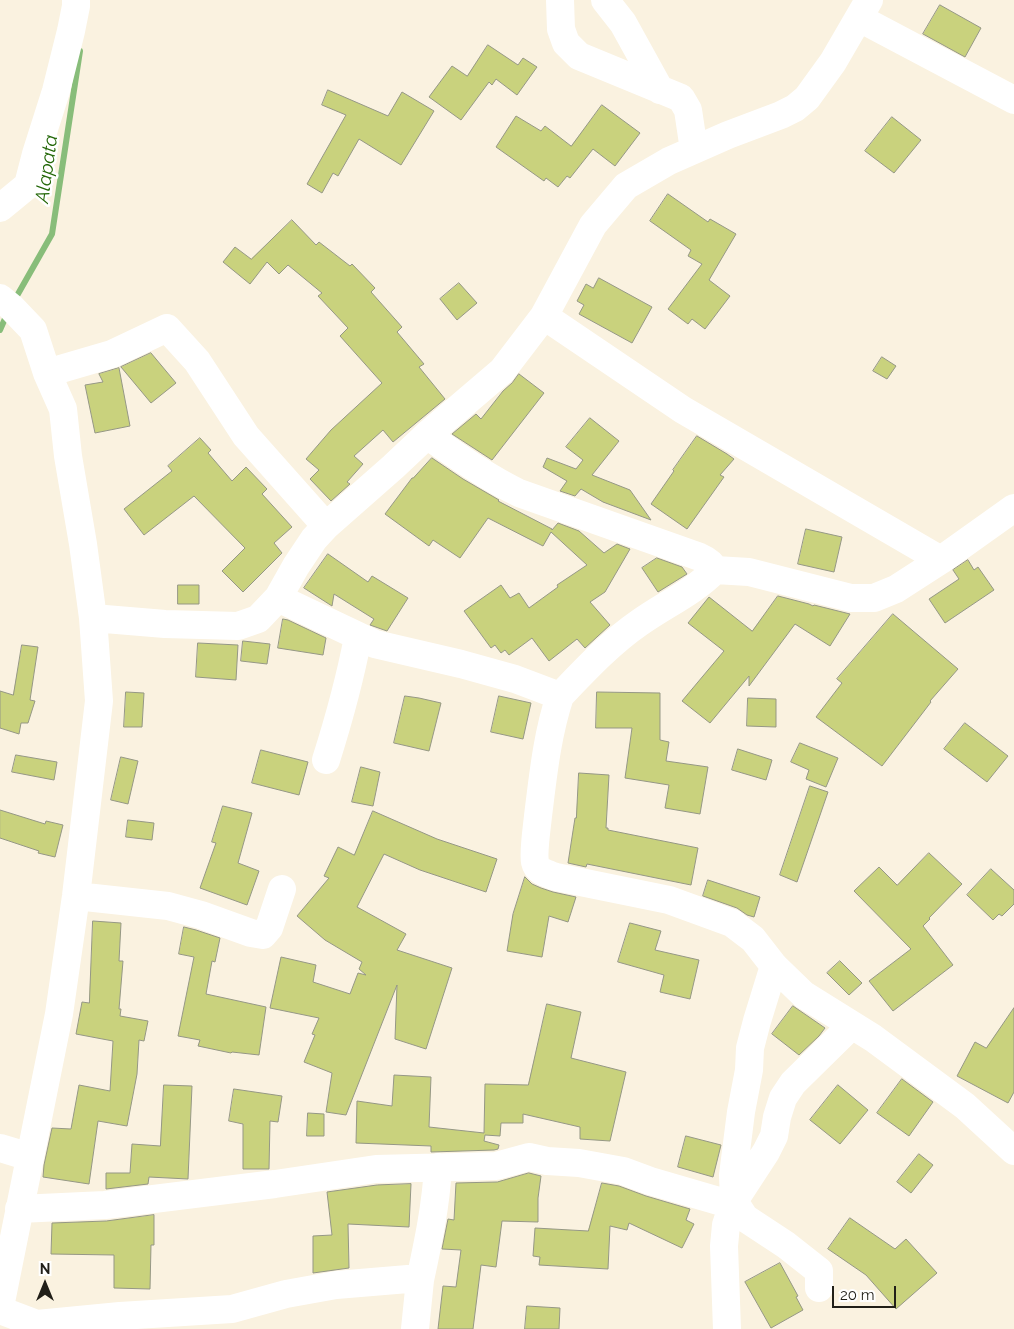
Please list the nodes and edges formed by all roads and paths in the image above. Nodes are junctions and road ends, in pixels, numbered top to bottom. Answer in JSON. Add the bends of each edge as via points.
{"nodes":[{"id":1,"x":76,"y":0,"type":"edge"},
{"id":2,"x":560,"y":0,"type":"edge"},
{"id":3,"x":605,"y":0,"type":"edge"},
{"id":4,"x":864,"y":9,"type":"edge"},
{"id":5,"x":660,"y":90,"type":"junction"},
{"id":6,"x":1014,"y":100,"type":"edge"},
{"id":7,"x":694,"y":150,"type":"junction"},
{"id":8,"x":0,"y":208,"type":"edge"},
{"id":9,"x":0,"y":298,"type":"edge"},
{"id":10,"x":544,"y":316,"type":"junction"},
{"id":11,"x":47,"y":373,"type":"junction"},
{"id":12,"x":427,"y":435,"type":"junction"},
{"id":13,"x":1014,"y":508,"type":"edge"},
{"id":14,"x":326,"y":526,"type":"junction"},
{"id":15,"x":941,"y":560,"type":"junction"},
{"id":16,"x":715,"y":570,"type":"junction"},
{"id":17,"x":278,"y":598,"type":"junction"},
{"id":18,"x":93,"y":618,"type":"junction"},
{"id":19,"x":358,"y":637,"type":"junction"},
{"id":20,"x":560,"y":696,"type":"junction"},
{"id":21,"x":326,"y":760,"type":"dead end"},
{"id":22,"x":282,"y":889,"type":"dead end"},
{"id":23,"x":76,"y":896,"type":"junction"},
{"id":24,"x":774,"y":966,"type":"junction"},
{"id":25,"x":852,"y":1025,"type":"junction"},
{"id":26,"x":1011,"y":1139,"type":"edge"},
{"id":27,"x":0,"y":1148,"type":"edge"},
{"id":28,"x":30,"y":1157,"type":"junction"},
{"id":29,"x":438,"y":1167,"type":"junction"},
{"id":30,"x":734,"y":1201,"type":"junction"},
{"id":31,"x":19,"y":1209,"type":"junction"},
{"id":32,"x":5,"y":1258,"type":"edge"},
{"id":33,"x":420,"y":1280,"type":"junction"},
{"id":34,"x":819,"y":1288,"type":"dead end"},
{"id":35,"x":0,"y":1308,"type":"edge"},
{"id":36,"x":415,"y":1329,"type":"edge"},
{"id":37,"x":727,"y":1329,"type":"edge"}],
"edges":[{"from":1,"to":8,"type":"street","via":[[56,91],[28,185]]},
{"from":2,"to":5,"type":"street","via":[[561,29],[566,43],[579,56]]},
{"from":3,"to":5,"type":"street","via":[[623,23]]},
{"from":4,"to":6,"type":"street"},
{"from":4,"to":7,"type":"street","via":[[833,62],[807,98],[795,108]]},
{"from":5,"to":7,"type":"street","via":[[681,98],[688,110]]},
{"from":7,"to":10,"type":"street","via":[[626,186],[593,225]]},
{"from":9,"to":11,"type":"street","via":[[33,330]]},
{"from":10,"to":12,"type":"street","via":[[502,371]]},
{"from":10,"to":15,"type":"street","via":[[683,410]]},
{"from":11,"to":14,"type":"street","via":[[112,354],[167,328],[197,361],[246,436]]},
{"from":11,"to":18,"type":"street","via":[[63,409]]},
{"from":12,"to":14,"type":"street"},
{"from":12,"to":16,"type":"street","via":[[480,472],[519,493],[700,557],[709,561]]},
{"from":13,"to":15,"type":"street"},
{"from":14,"to":17,"type":"street","via":[[296,566]]},
{"from":15,"to":16,"type":"street","via":[[896,589],[874,598],[851,598],[766,575]]},
{"from":16,"to":20,"type":"street","via":[[604,650]]},
{"from":17,"to":18,"type":"street","via":[[258,619],[238,626]]},
{"from":17,"to":19,"type":"street"},
{"from":18,"to":23,"type":"street","via":[[99,701]]},
{"from":19,"to":20,"type":"street","via":[[515,679]]},
{"from":19,"to":21,"type":"street"},
{"from":20,"to":24,"type":"street","via":[[547,749],[536,836],[535,861],[538,867],[556,877],[669,900],[732,923],[753,940]]},
{"from":22,"to":23,"type":"street","via":[[269,928],[262,935],[168,906]]},
{"from":23,"to":28,"type":"street","via":[[59,1014]]},
{"from":24,"to":25,"type":"street","via":[[804,995]]},
{"from":24,"to":30,"type":"street","via":[[750,1048],[733,1175]]},
{"from":25,"to":26,"type":"street"},
{"from":25,"to":30,"type":"street","via":[[793,1083],[783,1098],[774,1136]]},
{"from":27,"to":28,"type":"street"},
{"from":28,"to":31,"type":"street"},
{"from":29,"to":30,"type":"street","via":[[496,1166],[530,1158],[579,1163],[622,1171],[722,1202]]},
{"from":29,"to":31,"type":"street","via":[[376,1170],[105,1205]]},
{"from":29,"to":33,"type":"street","via":[[434,1209]]},
{"from":30,"to":34,"type":"street","via":[[745,1218],[819,1271]]},
{"from":30,"to":37,"type":"street","via":[[726,1225],[724,1246]]},
{"from":31,"to":32,"type":"street"},
{"from":32,"to":35,"type":"street"},
{"from":33,"to":35,"type":"street","via":[[336,1285],[232,1309],[37,1324]]},
{"from":33,"to":36,"type":"street"}]}
